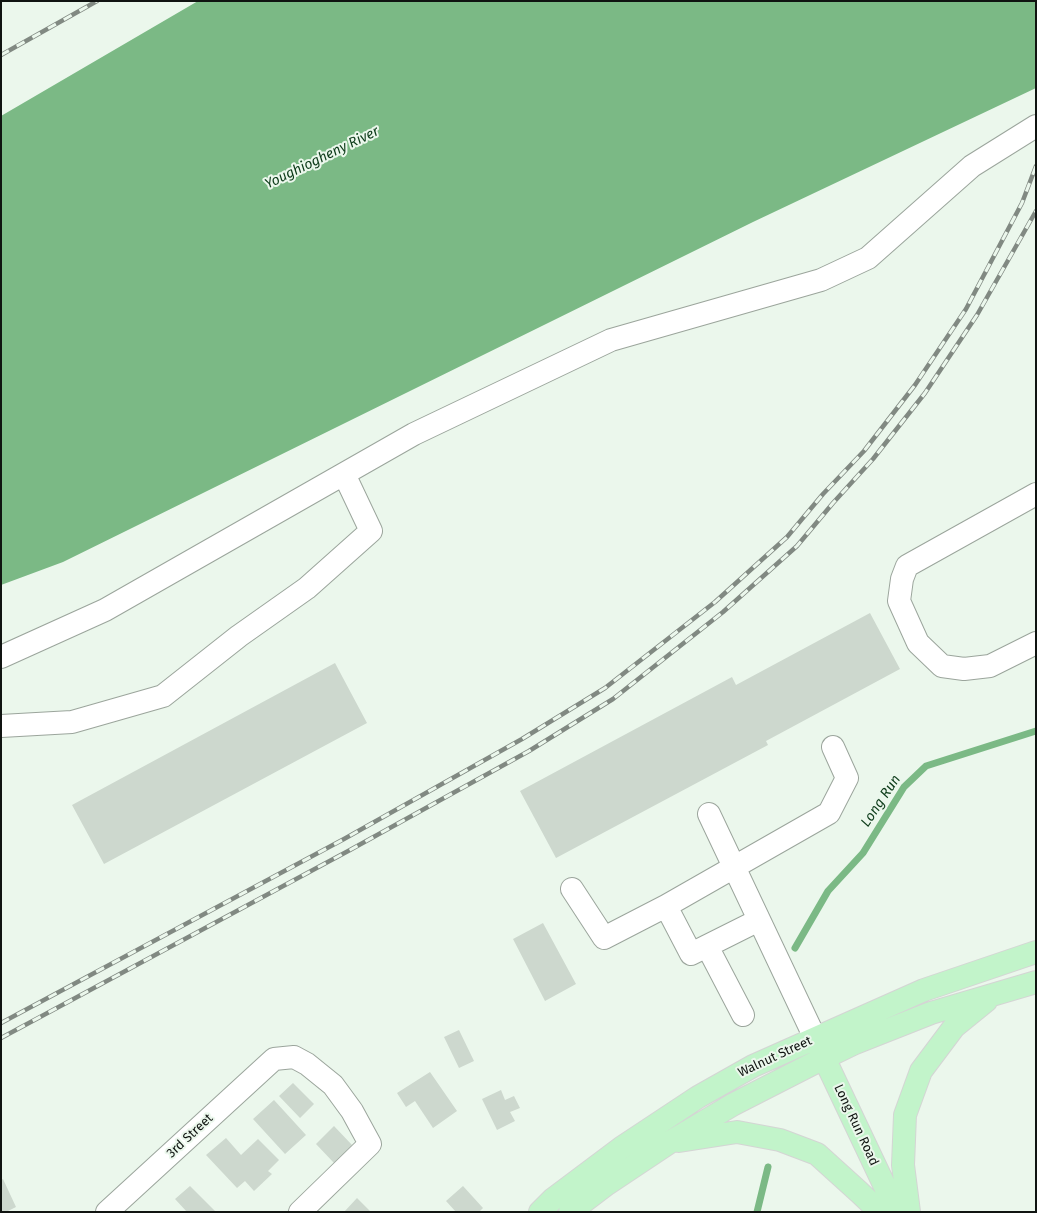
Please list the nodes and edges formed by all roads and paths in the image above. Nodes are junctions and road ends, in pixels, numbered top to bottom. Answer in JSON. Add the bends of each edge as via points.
{"nodes":[{"id":1,"x":1036,"y":126,"type":"edge"},
{"id":2,"x":344,"y":474,"type":"junction"},
{"id":3,"x":1036,"y":494,"type":"edge"},
{"id":4,"x":1036,"y":643,"type":"edge"},
{"id":5,"x":1,"y":657,"type":"edge"},
{"id":6,"x":1,"y":726,"type":"edge"},
{"id":7,"x":833,"y":747,"type":"dead end"},
{"id":8,"x":710,"y":814,"type":"dead end"},
{"id":9,"x":734,"y":866,"type":"junction"},
{"id":10,"x":572,"y":889,"type":"dead end"},
{"id":11,"x":666,"y":906,"type":"junction"},
{"id":12,"x":759,"y":920,"type":"junction"},
{"id":13,"x":707,"y":946,"type":"junction"},
{"id":14,"x":1036,"y":952,"type":"edge"},
{"id":15,"x":1036,"y":982,"type":"edge"},
{"id":16,"x":996,"y":993,"type":"junction"},
{"id":17,"x":743,"y":1015,"type":"dead end"},
{"id":18,"x":815,"y":1038,"type":"junction"},
{"id":19,"x":824,"y":1058,"type":"junction"},
{"id":20,"x":670,"y":1142,"type":"junction"},
{"id":21,"x":107,"y":1212,"type":"edge"},
{"id":22,"x":300,"y":1212,"type":"edge"},
{"id":23,"x":540,"y":1212,"type":"edge"},
{"id":24,"x":570,"y":1212,"type":"edge"},
{"id":25,"x":880,"y":1212,"type":"edge"},
{"id":26,"x":897,"y":1212,"type":"edge"},
{"id":27,"x":909,"y":1212,"type":"edge"}],
"edges":[{"from":1,"to":2,"type":"street","via":[[972,166],[868,258],[821,280],[611,340],[414,434]]},
{"from":2,"to":5,"type":"street","via":[[106,610]]},
{"from":2,"to":6,"type":"street","via":[[371,531],[307,588],[239,636],[162,696],[72,722]]},
{"from":3,"to":4,"type":"street","via":[[907,566],[899,601],[918,643],[942,666],[964,670],[990,666]]},
{"from":7,"to":9,"type":"street","via":[[847,778],[829,813]]},
{"from":8,"to":9,"type":"street"},
{"from":9,"to":11,"type":"street"},
{"from":9,"to":12,"type":"street"},
{"from":10,"to":11,"type":"street","via":[[604,938]]},
{"from":11,"to":13,"type":"street","via":[[691,954]]},
{"from":12,"to":13,"type":"street"},
{"from":12,"to":18,"type":"street"},
{"from":13,"to":17,"type":"street"},
{"from":14,"to":18,"type":"main road","name":"Walnut Street","via":[[924,990]]},
{"from":15,"to":16,"type":"main road","name":"Walnut Street"},
{"from":16,"to":19,"type":"main road","name":"Walnut Street","via":[[931,1013]]},
{"from":16,"to":27,"type":"main road","via":[[954,1026],[921,1071],[905,1115],[903,1165]]},
{"from":18,"to":19,"type":"main road","name":"Long Run Road"},
{"from":18,"to":23,"type":"main road","name":"Walnut Street","via":[[753,1066],[698,1097],[621,1148],[553,1199]]},
{"from":19,"to":20,"type":"main road","name":"Walnut Street","via":[[734,1104]]},
{"from":19,"to":26,"type":"main road","name":"Long Run Road"},
{"from":20,"to":24,"type":"main road","name":"Walnut Street"},
{"from":20,"to":25,"type":"main road","via":[[737,1132],[780,1140],[817,1154]]},
{"from":21,"to":22,"type":"street","name":"3rd Street","via":[[274,1059],[294,1057],[333,1085],[352,1111],[370,1144]]}]}
